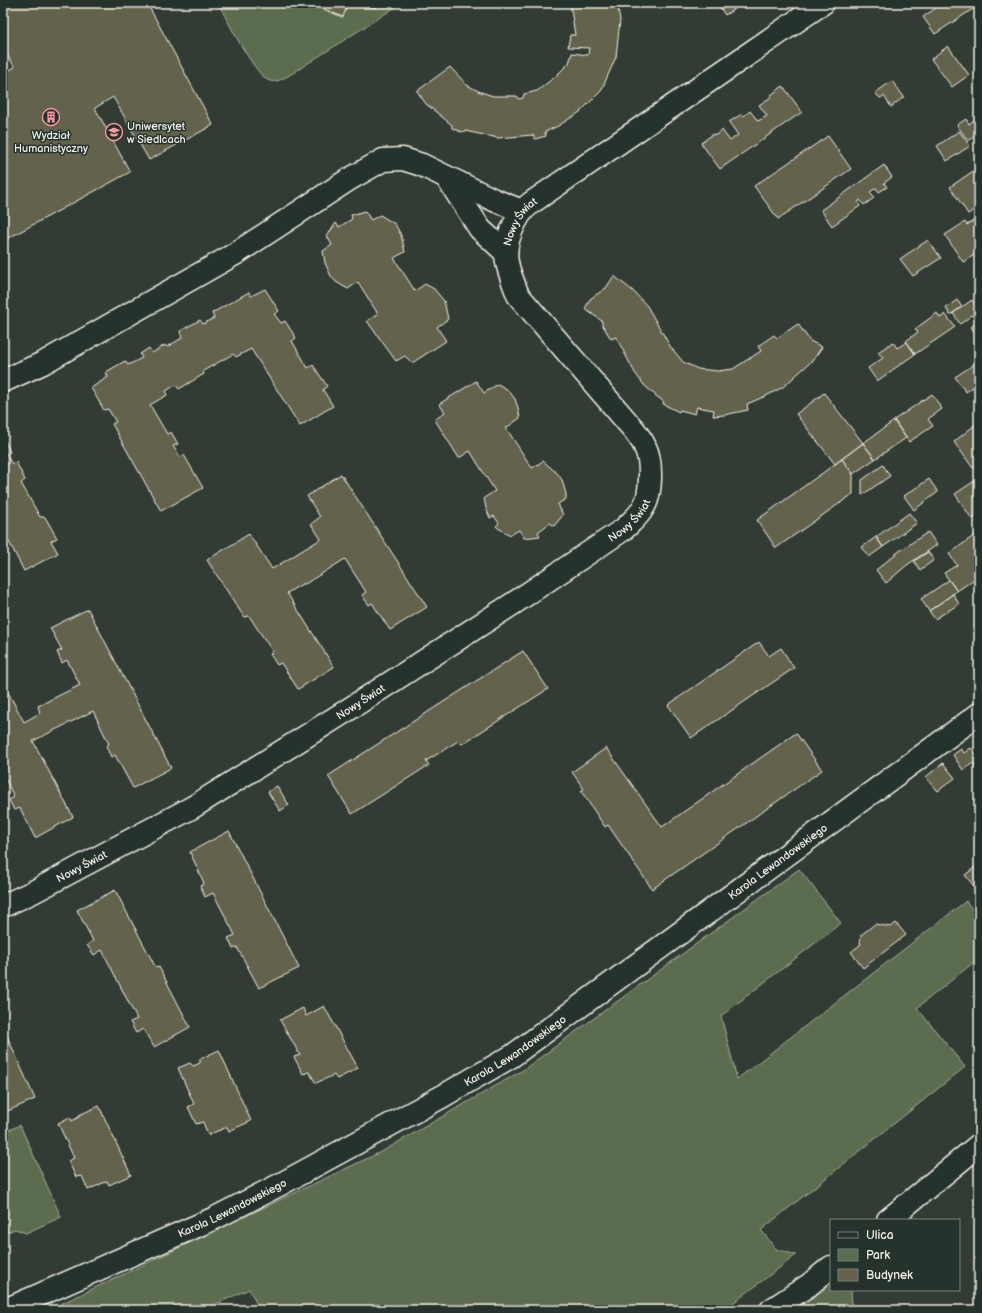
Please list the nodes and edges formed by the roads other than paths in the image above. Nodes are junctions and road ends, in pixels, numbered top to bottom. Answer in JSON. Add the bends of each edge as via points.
{"nodes":[{"id":1,"x":823,"y":3,"type":"edge"},
{"id":2,"x":447,"y":178,"type":"junction"},
{"id":3,"x":522,"y":210,"type":"junction"},
{"id":4,"x":506,"y":252,"type":"junction"},
{"id":5,"x":3,"y":381,"type":"edge"},
{"id":6,"x":979,"y":714,"type":"edge"},
{"id":7,"x":3,"y":906,"type":"edge"},
{"id":8,"x":979,"y":1145,"type":"edge"},
{"id":9,"x":889,"y":1219,"type":"edge"},
{"id":10,"x":830,"y":1269,"type":"edge"},
{"id":11,"x":5,"y":1310,"type":"edge"},
{"id":12,"x":771,"y":1310,"type":"edge"}],
"edges":[{"from":1,"to":3,"type":"street","name":"Nowy Świat"},
{"from":2,"to":3,"type":"street"},
{"from":2,"to":4,"type":"street","via":[[480,228]]},
{"from":2,"to":5,"type":"street","via":[[422,165],[402,159],[383,160],[235,254],[43,363]]},
{"from":3,"to":4,"type":"street","name":"Nowy Świat","via":[[508,238]]},
{"from":4,"to":7,"type":"street","name":"Nowy Świat","via":[[508,269],[518,294],[645,446],[650,474],[644,508],[624,529],[514,603],[193,807]]},
{"from":6,"to":11,"type":"street","name":"Karola Lewandowskiego","via":[[512,1056],[443,1096],[215,1218]]},
{"from":8,"to":9,"type":"street"},
{"from":10,"to":12,"type":"street"}]}
